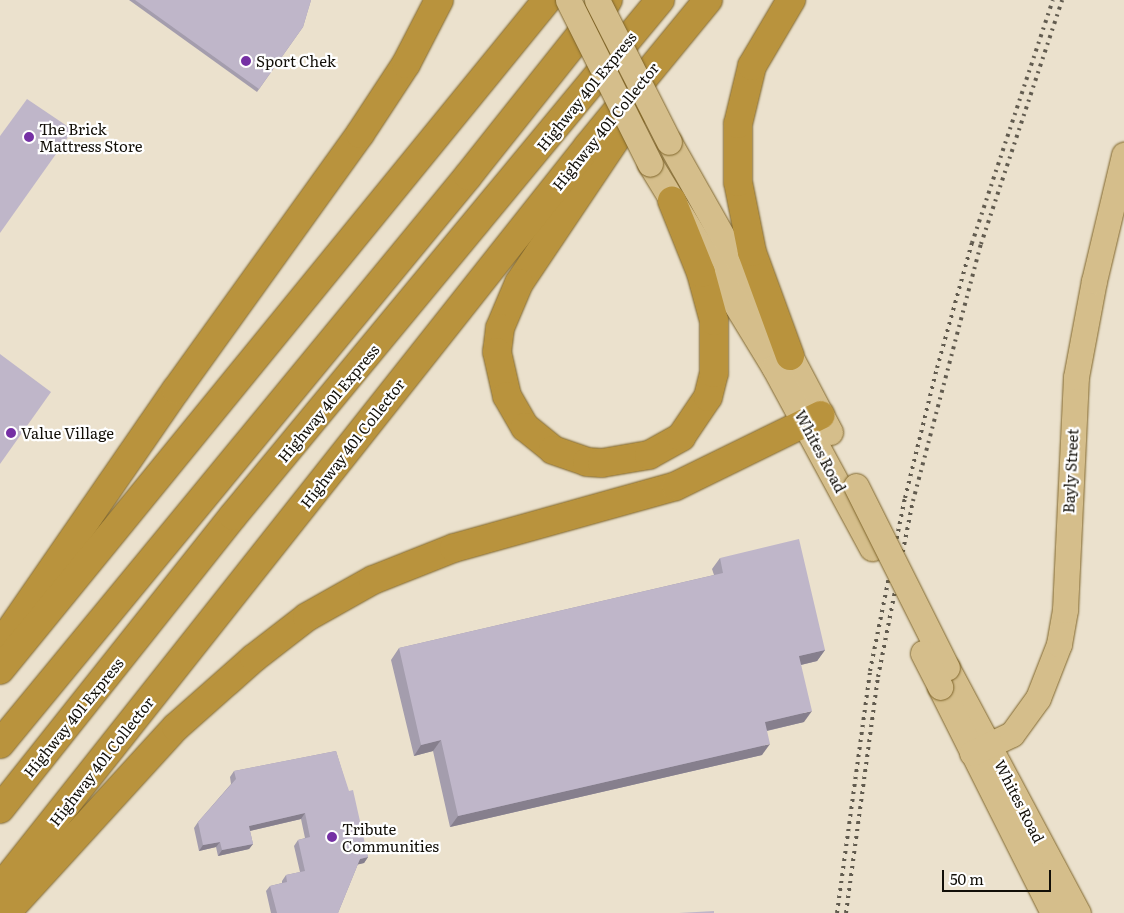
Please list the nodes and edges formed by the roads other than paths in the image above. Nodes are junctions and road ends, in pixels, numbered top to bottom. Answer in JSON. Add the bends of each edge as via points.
{"nodes":[{"id":1,"x":439,"y":0,"type":"edge"},
{"id":2,"x":547,"y":0,"type":"edge"},
{"id":3,"x":568,"y":0,"type":"edge"},
{"id":4,"x":597,"y":0,"type":"edge"},
{"id":5,"x":608,"y":0,"type":"edge"},
{"id":6,"x":660,"y":0,"type":"edge"},
{"id":7,"x":708,"y":0,"type":"edge"},
{"id":8,"x":791,"y":0,"type":"edge"},
{"id":9,"x":670,"y":45,"type":"junction"},
{"id":10,"x":1124,"y":156,"type":"edge"},
{"id":11,"x":672,"y":201,"type":"junction"},
{"id":12,"x":790,"y":356,"type":"junction"},
{"id":13,"x":813,"y":418,"type":"junction"},
{"id":14,"x":0,"y":646,"type":"edge"},
{"id":15,"x":0,"y":670,"type":"edge"},
{"id":16,"x":0,"y":744,"type":"edge"},
{"id":17,"x":981,"y":749,"type":"junction"},
{"id":18,"x":0,"y":809,"type":"edge"},
{"id":19,"x":0,"y":888,"type":"edge"},
{"id":20,"x":6,"y":913,"type":"edge"},
{"id":21,"x":1053,"y":913,"type":"edge"},
{"id":22,"x":1078,"y":913,"type":"edge"}],
"edges":[{"from":1,"to":14,"type":"highway","via":[[406,64],[360,134],[176,390]]},
{"from":2,"to":15,"type":"highway"},
{"from":3,"to":11,"type":"main road","name":"Whites Road","bridge":true,"via":[[605,80]]},
{"from":4,"to":12,"type":"main road","name":"Whites Road","bridge":true,"via":[[668,142]]},
{"from":5,"to":16,"type":"highway","via":[[468,176]]},
{"from":6,"to":18,"type":"highway","name":"Highway 401 Express","via":[[233,516]]},
{"from":7,"to":9,"type":"highway","name":"Highway 401 Collector"},
{"from":8,"to":12,"type":"highway","via":[[752,66],[738,124],[738,182],[752,252]]},
{"from":9,"to":11,"type":"highway","via":[[652,86],[519,283],[500,328],[497,352],[507,396],[525,427],[553,450],[586,462],[602,463],[649,455],[681,437],[708,396],[714,373],[714,322],[701,273]]},
{"from":9,"to":19,"type":"highway","name":"Highway 401 Collector"},
{"from":10,"to":17,"type":"main road","name":"Bayly Street","via":[[1094,281],[1076,377],[1064,610],[1059,644],[1038,698],[1024,718],[1012,734]]},
{"from":11,"to":13,"type":"main road","name":"Whites Road"},
{"from":12,"to":13,"type":"main road","name":"Whites Road"},
{"from":13,"to":17,"type":"main road","name":"Whites Road","bridge":true},
{"from":13,"to":20,"type":"highway","via":[[676,486],[454,548],[373,580],[307,617],[254,658],[176,727]]},
{"from":17,"to":21,"type":"main road","name":"Whites Road"},
{"from":17,"to":22,"type":"main road","name":"Whites Road"}]}
